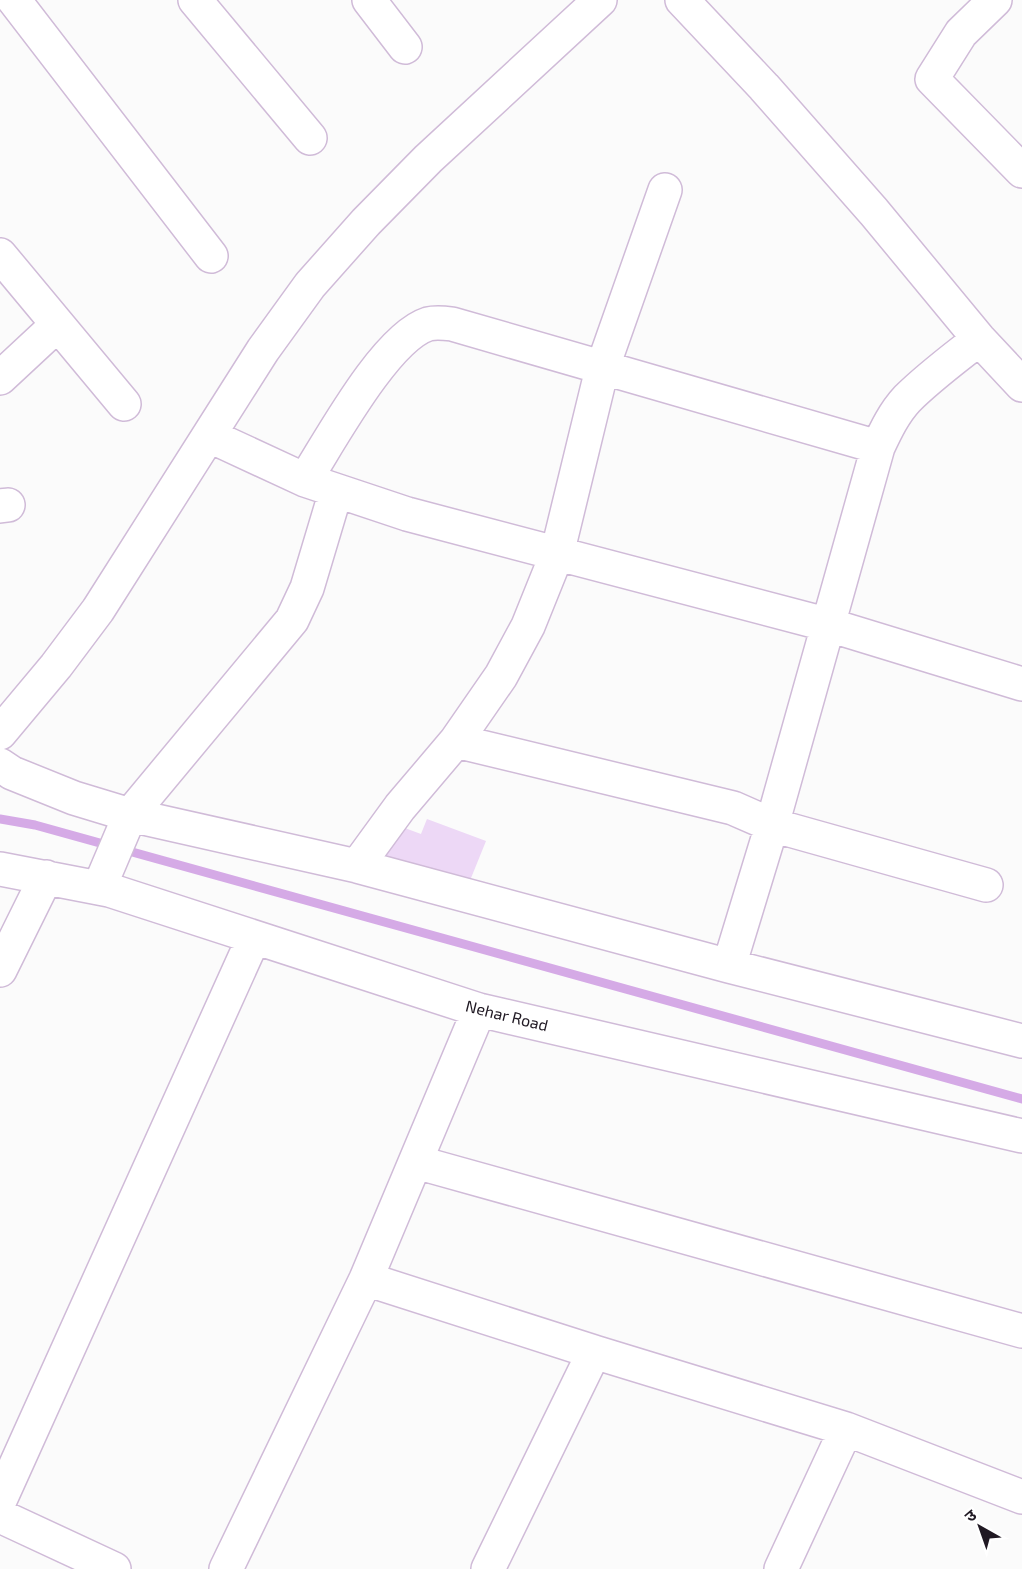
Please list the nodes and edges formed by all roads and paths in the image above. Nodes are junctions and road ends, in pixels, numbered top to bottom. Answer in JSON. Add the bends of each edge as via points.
{"nodes":[{"id":1,"x":14,"y":0,"type":"edge"},
{"id":2,"x":195,"y":0,"type":"edge"},
{"id":3,"x":369,"y":0,"type":"edge"},
{"id":4,"x":600,"y":0,"type":"edge"},
{"id":5,"x":682,"y":0,"type":"edge"},
{"id":6,"x":995,"y":0,"type":"edge"},
{"id":7,"x":405,"y":47,"type":"dead end"},
{"id":8,"x":310,"y":138,"type":"dead end"},
{"id":9,"x":1022,"y":171,"type":"edge"},
{"id":10,"x":665,"y":190,"type":"dead end"},
{"id":11,"x":0,"y":255,"type":"edge"},
{"id":12,"x":211,"y":256,"type":"dead end"},
{"id":13,"x":57,"y":325,"type":"junction"},
{"id":14,"x":979,"y":339,"type":"junction"},
{"id":15,"x":602,"y":369,"type":"junction"},
{"id":16,"x":0,"y":378,"type":"edge"},
{"id":17,"x":1022,"y":386,"type":"edge"},
{"id":18,"x":124,"y":404,"type":"dead end"},
{"id":19,"x":210,"y":436,"type":"junction"},
{"id":20,"x":878,"y":447,"type":"junction"},
{"id":21,"x":305,"y":480,"type":"junction"},
{"id":22,"x":336,"y":491,"type":"junction"},
{"id":23,"x":557,"y":554,"type":"junction"},
{"id":24,"x":829,"y":625,"type":"junction"},
{"id":25,"x":1022,"y":684,"type":"edge"},
{"id":26,"x":0,"y":733,"type":"edge"},
{"id":27,"x":456,"y":741,"type":"junction"},
{"id":28,"x":0,"y":765,"type":"edge"},
{"id":29,"x":772,"y":825,"type":"junction"},
{"id":30,"x":124,"y":826,"type":"junction"},
{"id":31,"x":357,"y":866,"type":"junction"},
{"id":32,"x":0,"y":869,"type":"edge"},
{"id":33,"x":46,"y":877,"type":"junction"},
{"id":34,"x":102,"y":879,"type":"junction"},
{"id":35,"x":986,"y":885,"type":"dead end"},
{"id":36,"x":254,"y":937,"type":"junction"},
{"id":37,"x":729,"y":966,"type":"junction"},
{"id":38,"x":0,"y":970,"type":"edge"},
{"id":39,"x":479,"y":1010,"type":"junction"},
{"id":40,"x":1022,"y":1041,"type":"edge"},
{"id":41,"x":1022,"y":1136,"type":"edge"},
{"id":42,"x":416,"y":1162,"type":"junction"},
{"id":43,"x":366,"y":1279,"type":"junction"},
{"id":44,"x":1022,"y":1331,"type":"edge"},
{"id":45,"x":594,"y":1352,"type":"junction"},
{"id":46,"x":846,"y":1430,"type":"junction"},
{"id":47,"x":1022,"y":1497,"type":"edge"},
{"id":48,"x":0,"y":1500,"type":"edge"},
{"id":49,"x":0,"y":1516,"type":"edge"},
{"id":50,"x":114,"y":1569,"type":"edge"},
{"id":51,"x":226,"y":1569,"type":"edge"},
{"id":52,"x":488,"y":1569,"type":"edge"},
{"id":53,"x":781,"y":1569,"type":"edge"}],
"edges":[{"from":1,"to":12,"type":"street"},
{"from":2,"to":8,"type":"street"},
{"from":3,"to":7,"type":"street"},
{"from":4,"to":19,"type":"street","via":[[428,159],[359,230],[310,285],[270,340]]},
{"from":5,"to":14,"type":"street","via":[[788,113]]},
{"from":6,"to":9,"type":"street","via":[[961,33],[932,79]]},
{"from":10,"to":15,"type":"street"},
{"from":11,"to":13,"type":"street"},
{"from":13,"to":16,"type":"street"},
{"from":13,"to":18,"type":"street"},
{"from":14,"to":17,"type":"street"},
{"from":14,"to":20,"type":"street","via":[[906,400]]},
{"from":15,"to":20,"type":"street"},
{"from":15,"to":21,"type":"street","via":[[452,324],[427,324],[391,351]]},
{"from":15,"to":23,"type":"street"},
{"from":19,"to":21,"type":"street"},
{"from":19,"to":26,"type":"street","via":[[98,610]]},
{"from":20,"to":24,"type":"street"},
{"from":21,"to":22,"type":"street"},
{"from":22,"to":23,"type":"street"},
{"from":22,"to":30,"type":"street","via":[[307,588],[292,620]]},
{"from":23,"to":24,"type":"street"},
{"from":23,"to":27,"type":"street","via":[[528,626],[501,676]]},
{"from":24,"to":25,"type":"street"},
{"from":24,"to":29,"type":"street"},
{"from":27,"to":29,"type":"street","via":[[733,808]]},
{"from":27,"to":31,"type":"street"},
{"from":28,"to":30,"type":"street","via":[[75,798]]},
{"from":29,"to":35,"type":"street"},
{"from":29,"to":37,"type":"street"},
{"from":30,"to":31,"type":"street"},
{"from":30,"to":34,"type":"street"},
{"from":31,"to":37,"type":"street"},
{"from":32,"to":33,"type":"street","name":"Nehar Road"},
{"from":33,"to":34,"type":"street","name":"Nehar Road"},
{"from":33,"to":38,"type":"street"},
{"from":34,"to":36,"type":"street","name":"Nehar Road"},
{"from":36,"to":39,"type":"street","name":"Nehar Road"},
{"from":36,"to":48,"type":"street"},
{"from":37,"to":40,"type":"street"},
{"from":39,"to":41,"type":"street","name":"Nehar Road"},
{"from":39,"to":42,"type":"street"},
{"from":42,"to":43,"type":"street"},
{"from":42,"to":44,"type":"street"},
{"from":43,"to":45,"type":"street"},
{"from":43,"to":51,"type":"street"},
{"from":45,"to":46,"type":"street"},
{"from":45,"to":52,"type":"street"},
{"from":46,"to":47,"type":"street"},
{"from":46,"to":53,"type":"street"},
{"from":49,"to":50,"type":"street"}]}
